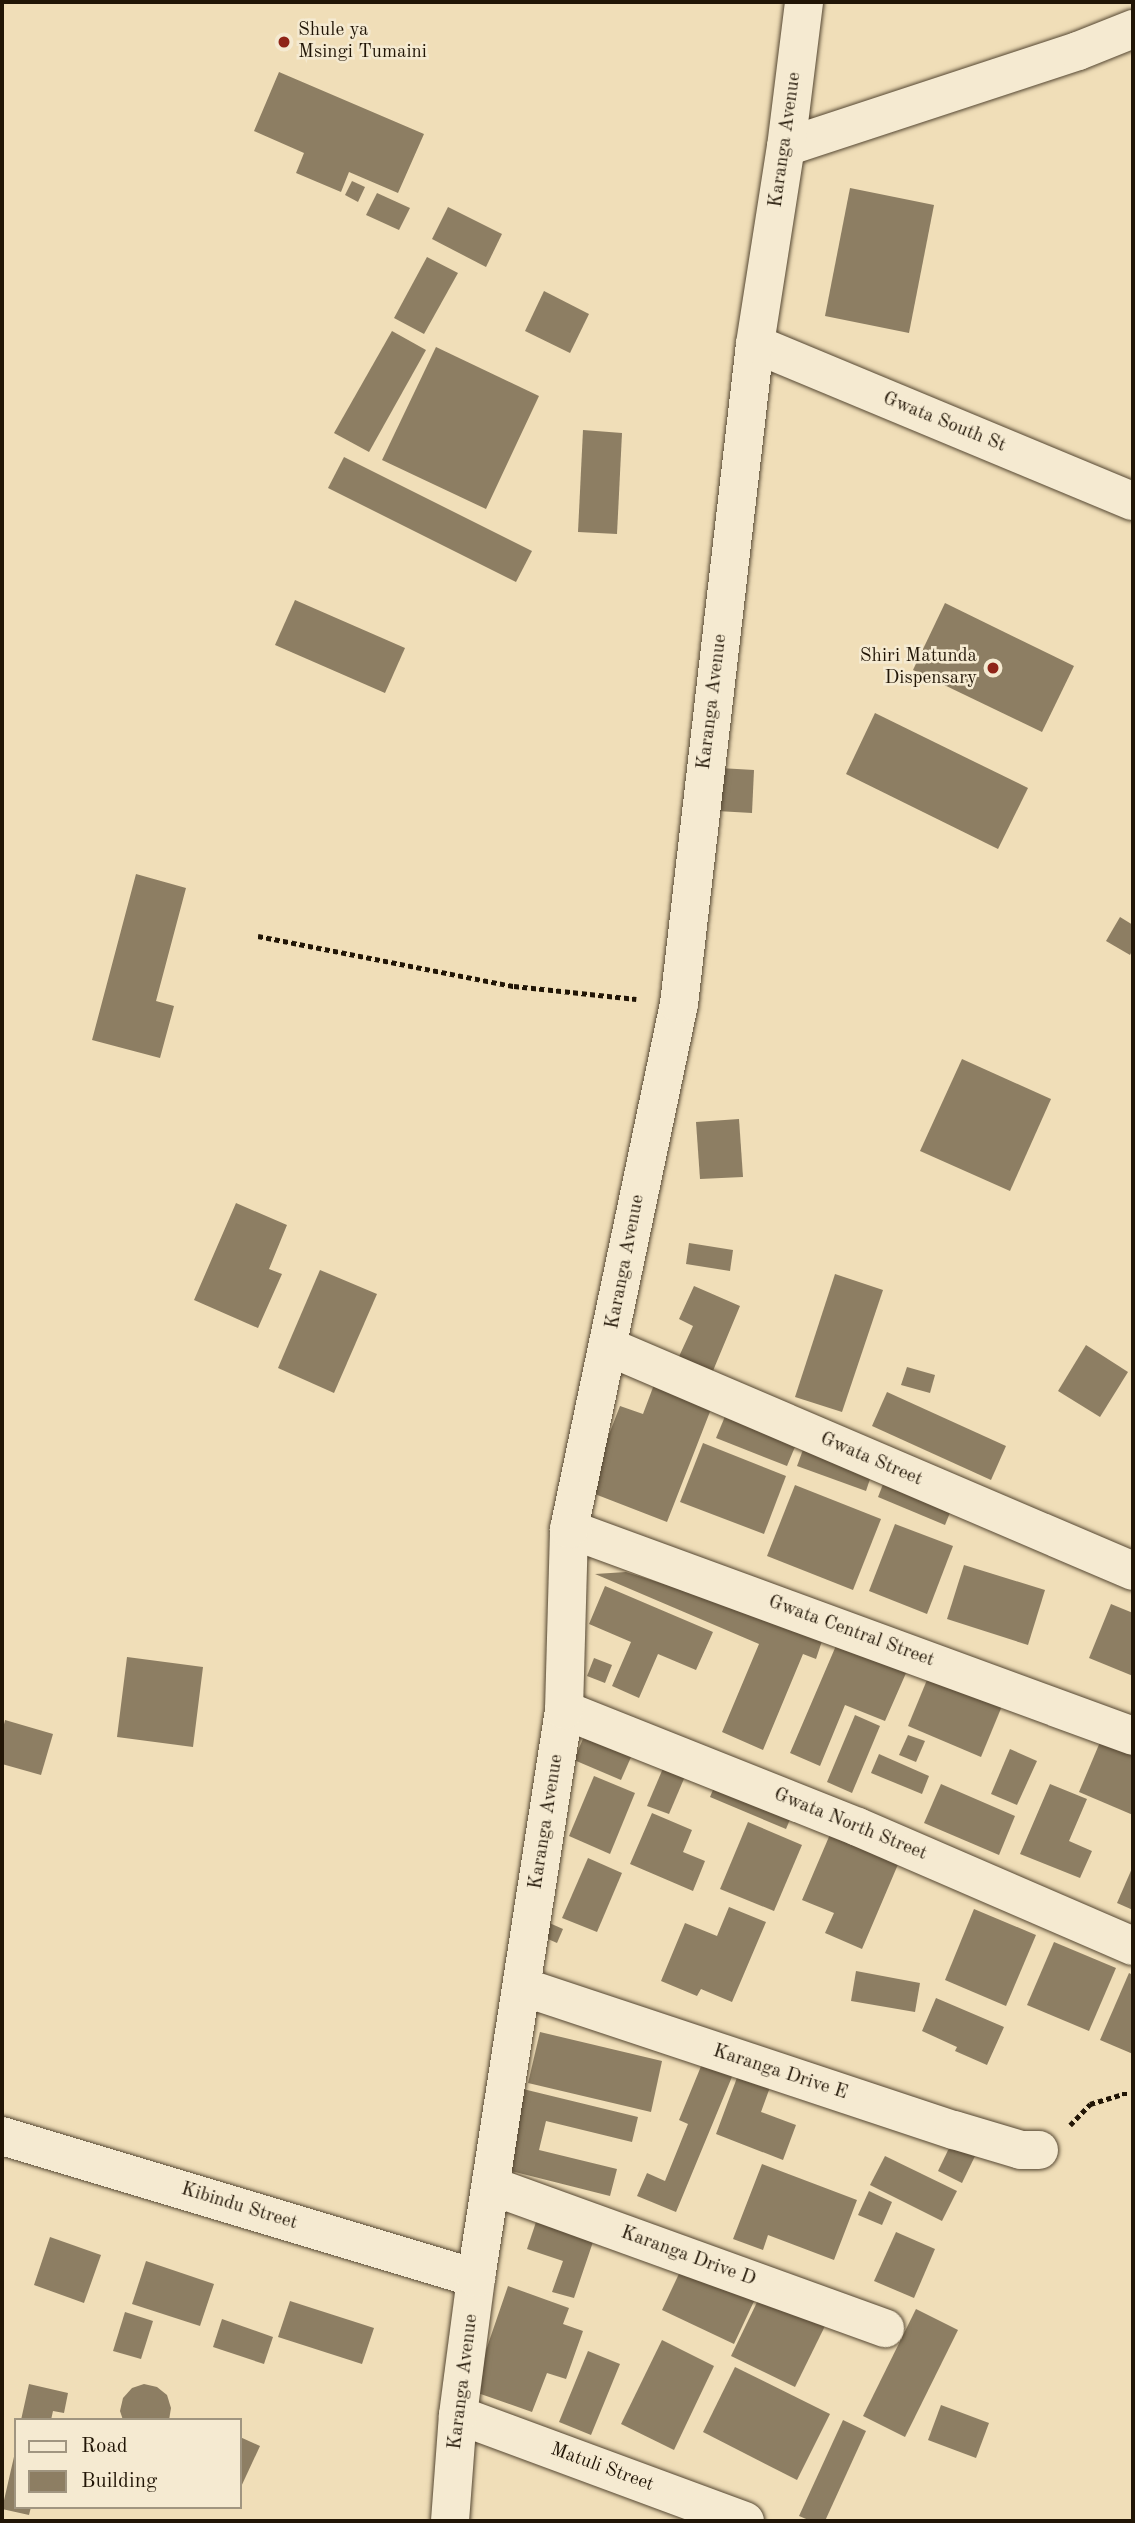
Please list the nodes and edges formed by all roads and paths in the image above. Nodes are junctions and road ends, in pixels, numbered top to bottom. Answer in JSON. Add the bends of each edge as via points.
{"nodes":[{"id":1,"x":804,"y":2,"type":"edge"},
{"id":2,"x":1133,"y":29,"type":"edge"},
{"id":3,"x":786,"y":147,"type":"junction"},
{"id":4,"x":755,"y":344,"type":"junction"},
{"id":5,"x":1133,"y":501,"type":"edge"},
{"id":6,"x":258,"y":936,"type":"dead end"},
{"id":7,"x":679,"y":1003,"type":"junction"},
{"id":8,"x":609,"y":1347,"type":"junction"},
{"id":9,"x":569,"y":1529,"type":"junction"},
{"id":10,"x":1133,"y":1571,"type":"edge"},
{"id":11,"x":564,"y":1710,"type":"junction"},
{"id":12,"x":1133,"y":1736,"type":"edge"},
{"id":13,"x":1133,"y":1945,"type":"edge"},
{"id":14,"x":523,"y":1987,"type":"junction"},
{"id":15,"x":1133,"y":2094,"type":"edge"},
{"id":16,"x":2,"y":2136,"type":"edge"},
{"id":17,"x":1039,"y":2150,"type":"joint"},
{"id":18,"x":492,"y":2186,"type":"junction"},
{"id":19,"x":476,"y":2278,"type":"junction"},
{"id":20,"x":885,"y":2328,"type":"dead end"},
{"id":21,"x":458,"y":2415,"type":"junction"},
{"id":22,"x":450,"y":2521,"type":"edge"},
{"id":23,"x":745,"y":2521,"type":"edge"}],
"edges":[{"from":1,"to":3,"type":"street","name":"Karanga Avenue"},
{"from":2,"to":3,"type":"street"},
{"from":3,"to":4,"type":"street","name":"Karanga Avenue"},
{"from":4,"to":5,"type":"street","name":"Gwata South St"},
{"from":4,"to":7,"type":"street","name":"Karanga Avenue"},
{"from":6,"to":7,"type":"path","via":[[514,985]]},
{"from":7,"to":8,"type":"street","name":"Karanga Avenue"},
{"from":8,"to":9,"type":"street","name":"Karanga Avenue"},
{"from":8,"to":10,"type":"street","name":"Gwata Street"},
{"from":9,"to":11,"type":"street","name":"Karanga Avenue"},
{"from":9,"to":12,"type":"street","name":"Gwata Central Street"},
{"from":11,"to":13,"type":"street","name":"Gwata North Street","via":[[858,1827]]},
{"from":11,"to":14,"type":"street","name":"Karanga Avenue"},
{"from":14,"to":17,"type":"street","name":"Karanga Drive E","via":[[954,2130],[1021,2150]]},
{"from":14,"to":18,"type":"street","name":"Karanga Avenue"},
{"from":15,"to":17,"type":"path","via":[[1090,2104]]},
{"from":16,"to":19,"type":"street","name":"Kibindu Street"},
{"from":18,"to":19,"type":"street","name":"Karanga Avenue"},
{"from":18,"to":20,"type":"street","name":"Karanga Drive D"},
{"from":19,"to":21,"type":"street","name":"Karanga Avenue"},
{"from":21,"to":22,"type":"street","name":"Karanga Avenue"},
{"from":21,"to":23,"type":"street","name":"Matuli Street"}]}
